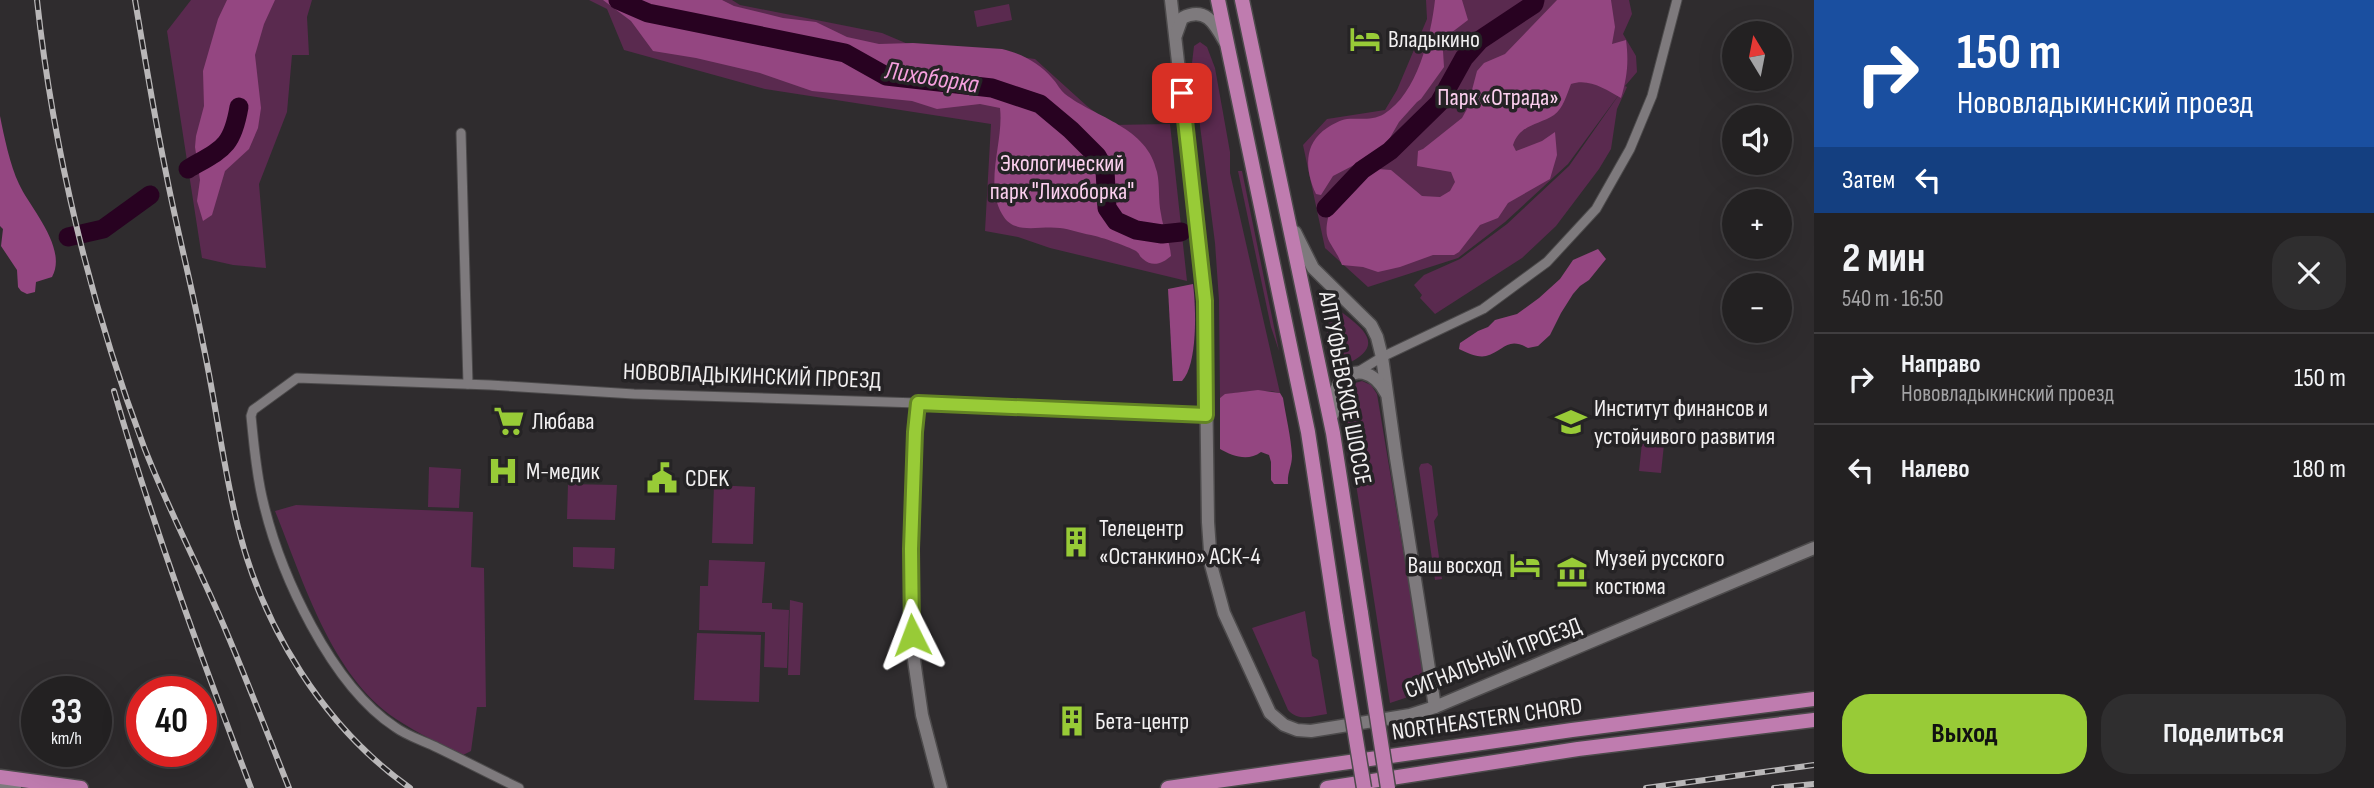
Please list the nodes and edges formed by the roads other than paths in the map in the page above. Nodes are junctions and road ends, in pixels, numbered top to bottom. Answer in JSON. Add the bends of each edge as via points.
{"nodes":[{"id":1,"x":1171,"y":0,"type":"edge"},
{"id":2,"x":1218,"y":0,"type":"edge"},
{"id":3,"x":1242,"y":0,"type":"edge"},
{"id":4,"x":1677,"y":0,"type":"edge"},
{"id":5,"x":1175,"y":38,"type":"junction"},
{"id":6,"x":1229,"y":49,"type":"junction"},
{"id":7,"x":461,"y":132,"type":"dead end"},
{"id":8,"x":1288,"y":215,"type":"junction"},
{"id":9,"x":1382,"y":357,"type":"junction"},
{"id":10,"x":1354,"y":374,"type":"junction"},
{"id":11,"x":468,"y":384,"type":"junction"},
{"id":12,"x":1387,"y":396,"type":"junction"},
{"id":13,"x":918,"y":403,"type":"junction"},
{"id":14,"x":1206,"y":415,"type":"junction"},
{"id":15,"x":1333,"y":433,"type":"junction"},
{"id":16,"x":1814,"y":548,"type":"edge"},
{"id":17,"x":1814,"y":699,"type":"edge"},
{"id":18,"x":1435,"y":707,"type":"junction"},
{"id":19,"x":1814,"y":720,"type":"edge"},
{"id":20,"x":0,"y":777,"type":"edge"},
{"id":21,"x":0,"y":786,"type":"edge"},
{"id":22,"x":15,"y":788,"type":"edge"},
{"id":23,"x":81,"y":788,"type":"edge"},
{"id":24,"x":519,"y":788,"type":"edge"},
{"id":25,"x":941,"y":788,"type":"edge"},
{"id":26,"x":1168,"y":788,"type":"edge"},
{"id":27,"x":1327,"y":788,"type":"edge"},
{"id":28,"x":1364,"y":788,"type":"edge"},
{"id":29,"x":1388,"y":788,"type":"edge"}],
"edges":[{"from":1,"to":5,"type":"main road"},
{"from":2,"to":6,"type":"main road","name":"АЛТУФЬЕВСКОЕ ШОССЕ"},
{"from":3,"to":8,"type":"main road","name":"АЛТУФЬЕВСКОЕ ШОССЕ"},
{"from":4,"to":9,"type":"street","via":[[1651,96],[1630,149],[1596,209],[1547,262],[1483,309]]},
{"from":5,"to":6,"type":"main road","via":[[1182,18],[1197,13],[1205,15]]},
{"from":5,"to":14,"type":"main road","via":[[1205,301]]},
{"from":6,"to":28,"type":"main road","name":"АЛТУФЬЕВСКОЕ ШОССЕ","bridge":true,"via":[[1308,432]]},
{"from":7,"to":11,"type":"street"},
{"from":8,"to":9,"type":"main road","via":[[1313,268],[1371,325]]},
{"from":8,"to":15,"type":"main road","name":"АЛТУФЬЕВСКОЕ ШОССЕ"},
{"from":9,"to":10,"type":"street"},
{"from":9,"to":12,"type":"main road"},
{"from":10,"to":12,"type":"main road","via":[[1376,377]]},
{"from":10,"to":15,"type":"main road","via":[[1337,387]]},
{"from":11,"to":13,"type":"street","name":"НОВОВЛАДЫКИНСКИЙ ПРОЕЗД"},
{"from":11,"to":24,"type":"street","name":"НОВОВЛАДЫКИНСКИЙ ПРОЕЗД","via":[[297,378],[253,410],[256,467],[282,561],[303,609],[358,695],[395,728]]},
{"from":12,"to":18,"type":"main road"},
{"from":13,"to":14,"type":"main road","name":"НОВОВЛАДЫКИНСКИЙ ПРОЕЗД"},
{"from":13,"to":25,"type":"main road","via":[[911,610],[922,715]]},
{"from":14,"to":18,"type":"main road","name":"СИГНАЛЬНЫЙ ПРОЕЗД","via":[[1208,522],[1215,585],[1270,713],[1284,725],[1311,731]]},
{"from":15,"to":29,"type":"main road","name":"АЛТУФЬЕВСКОЕ ШОССЕ","bridge":true},
{"from":16,"to":18,"type":"main road","name":"СИГНАЛЬНЫЙ ПРОЕЗД"},
{"from":17,"to":26,"type":"main road","name":"NORTHEASTERN CHORD"},
{"from":19,"to":27,"type":"main road","name":"NORTHEASTERN CHORD","via":[[1578,749]]},
{"from":20,"to":23,"type":"main road"},
{"from":21,"to":22,"type":"main road"}]}
